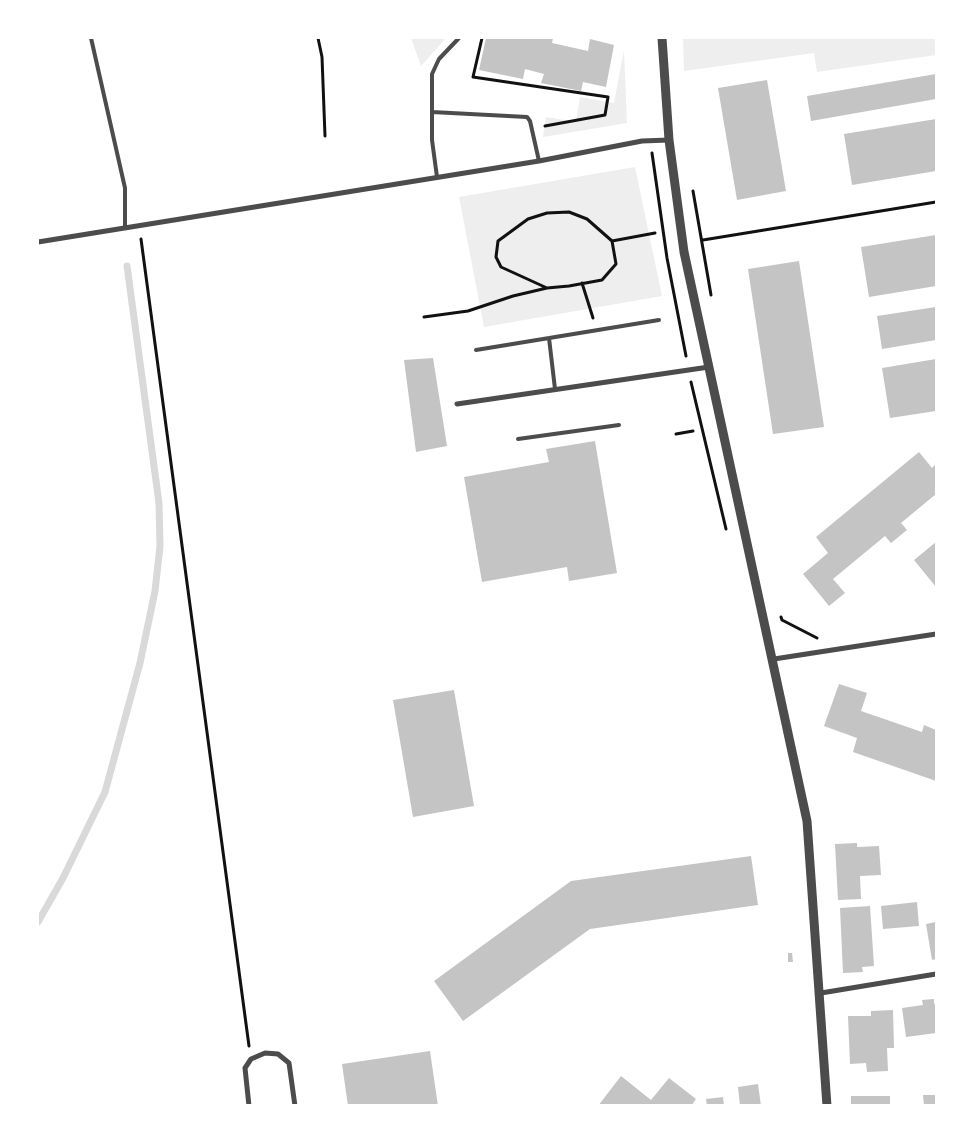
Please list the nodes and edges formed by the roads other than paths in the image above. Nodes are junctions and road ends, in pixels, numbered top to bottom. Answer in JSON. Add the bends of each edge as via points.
{"nodes":[{"id":1,"x":91,"y":38,"type":"edge"},
{"id":2,"x":459,"y":38,"type":"edge"},
{"id":3,"x":662,"y":38,"type":"edge"},
{"id":4,"x":432,"y":112,"type":"junction"},
{"id":5,"x":669,"y":140,"type":"junction"},
{"id":6,"x":539,"y":161,"type":"junction"},
{"id":7,"x":437,"y":177,"type":"junction"},
{"id":8,"x":125,"y":228,"type":"junction"},
{"id":9,"x":38,"y":242,"type":"edge"},
{"id":10,"x":659,"y":320,"type":"dead end"},
{"id":11,"x":548,"y":338,"type":"junction"},
{"id":12,"x":476,"y":350,"type":"dead end"},
{"id":13,"x":708,"y":367,"type":"junction"},
{"id":14,"x":555,"y":389,"type":"junction"},
{"id":15,"x":457,"y":404,"type":"dead end"},
{"id":16,"x":619,"y":425,"type":"dead end"},
{"id":17,"x":518,"y":439,"type":"dead end"},
{"id":18,"x":936,"y":634,"type":"edge"},
{"id":19,"x":774,"y":659,"type":"junction"},
{"id":20,"x":936,"y":974,"type":"edge"},
{"id":21,"x":821,"y":993,"type":"junction"},
{"id":22,"x":249,"y":1106,"type":"edge"},
{"id":23,"x":295,"y":1106,"type":"edge"},
{"id":24,"x":827,"y":1106,"type":"edge"}],
"edges":[{"from":1,"to":8,"type":"lane","via":[[125,188]]},
{"from":2,"to":4,"type":"lane","via":[[432,74]]},
{"from":3,"to":5,"type":"street"},
{"from":4,"to":6,"type":"lane","via":[[527,117]]},
{"from":4,"to":7,"type":"lane"},
{"from":5,"to":6,"type":"street","via":[[642,141]]},
{"from":5,"to":13,"type":"street","via":[[683,243]]},
{"from":6,"to":7,"type":"street"},
{"from":7,"to":8,"type":"street"},
{"from":8,"to":9,"type":"street"},
{"from":10,"to":11,"type":"lane"},
{"from":11,"to":12,"type":"lane"},
{"from":11,"to":14,"type":"lane"},
{"from":13,"to":14,"type":"street"},
{"from":13,"to":19,"type":"street"},
{"from":14,"to":15,"type":"street"},
{"from":16,"to":17,"type":"lane"},
{"from":18,"to":19,"type":"street"},
{"from":19,"to":21,"type":"street","via":[[808,828]]},
{"from":20,"to":21,"type":"street"},
{"from":21,"to":24,"type":"street"},
{"from":22,"to":23,"type":"street","via":[[245,1068],[251,1059],[265,1053],[278,1054],[289,1063]]}]}
